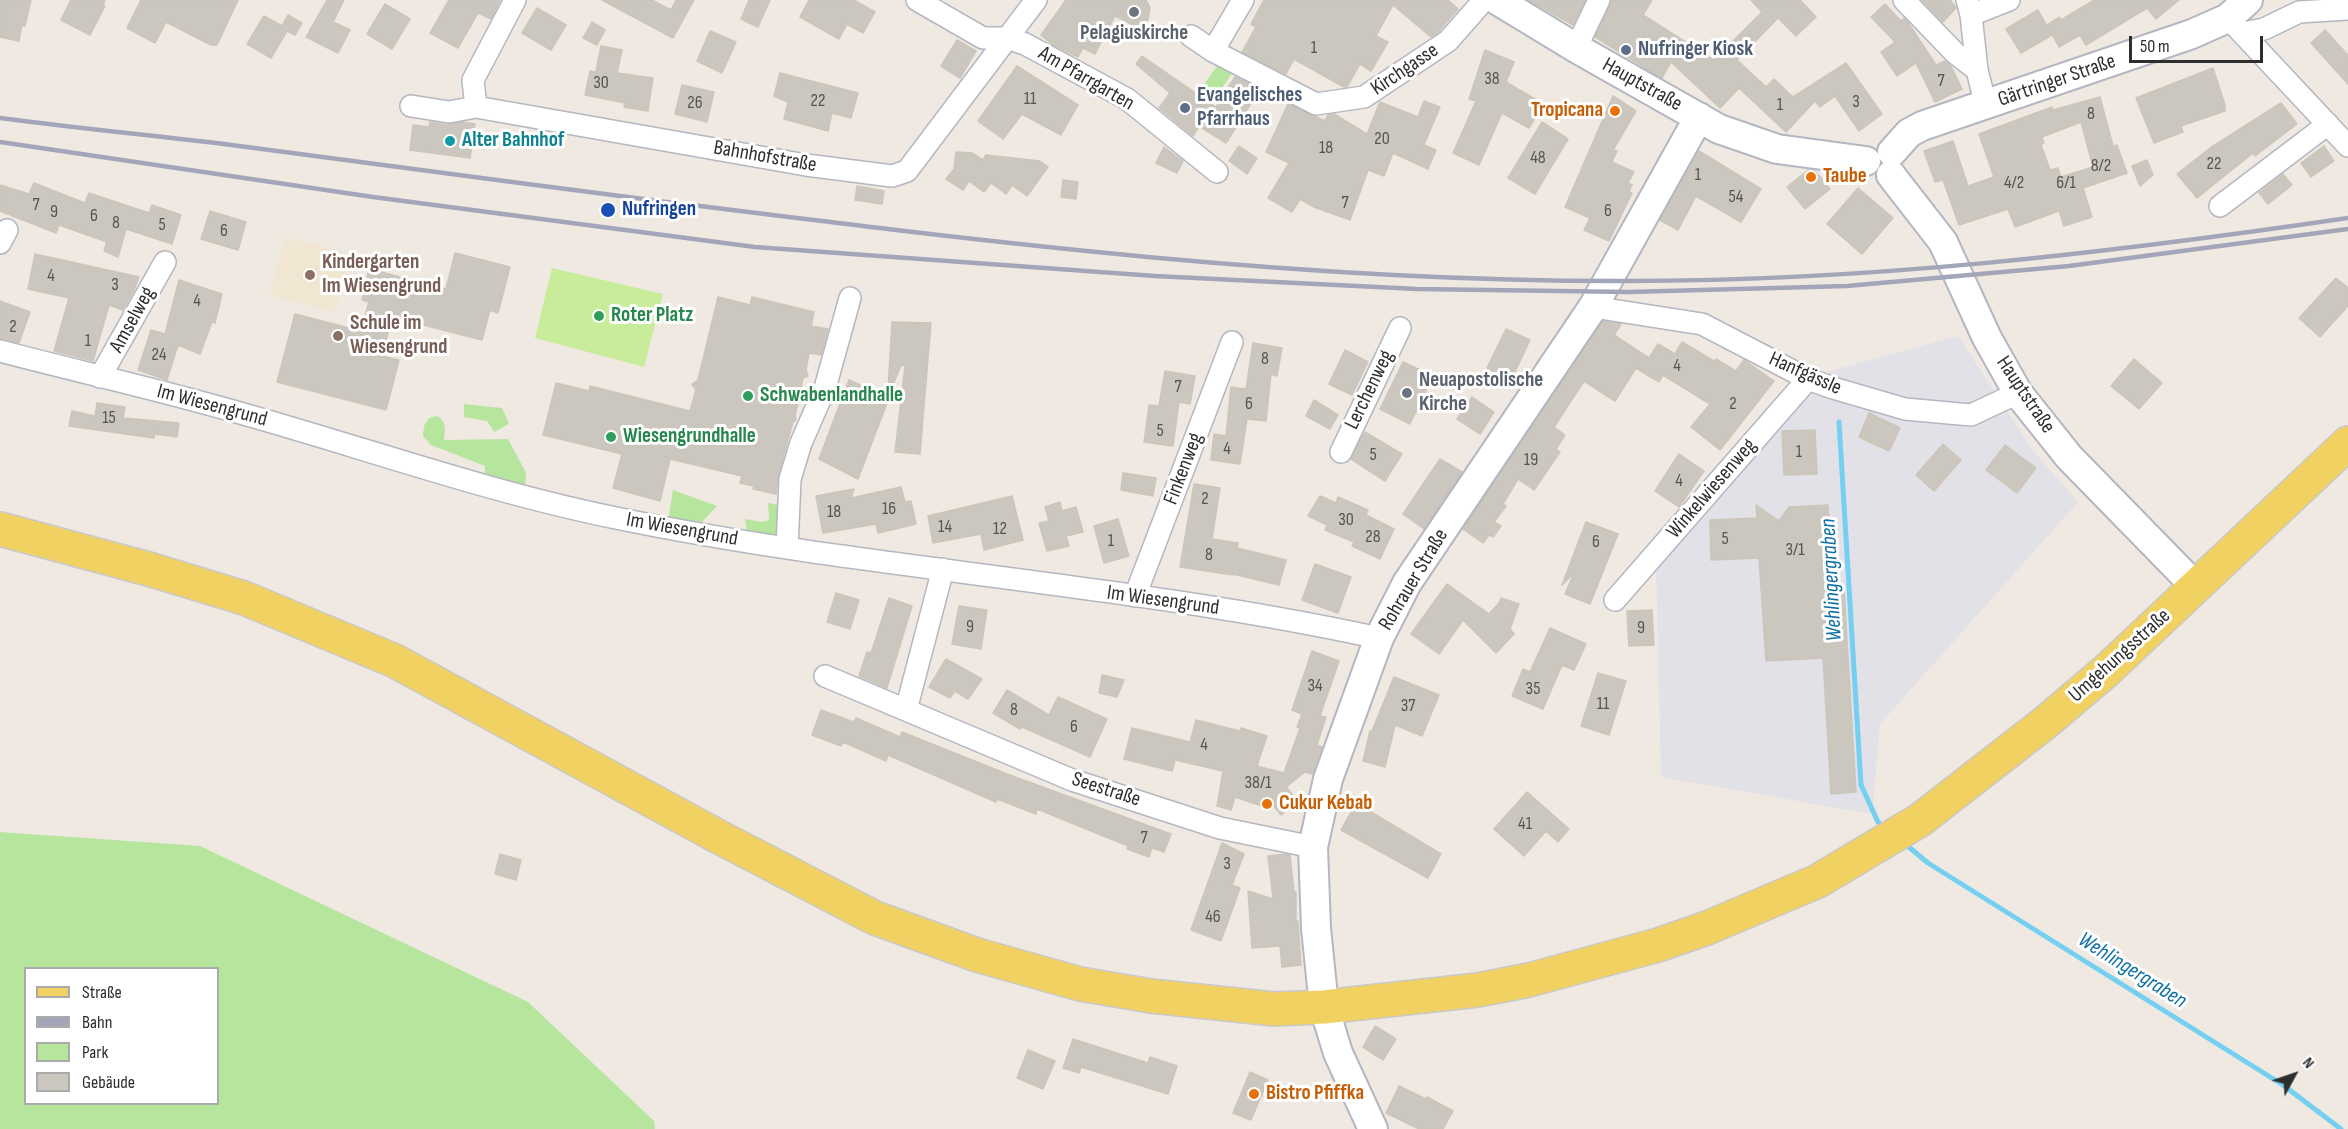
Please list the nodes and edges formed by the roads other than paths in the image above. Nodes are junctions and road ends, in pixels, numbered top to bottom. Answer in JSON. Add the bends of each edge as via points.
{"nodes":[{"id":1,"x":515,"y":0,"type":"edge"},
{"id":2,"x":916,"y":0,"type":"edge"},
{"id":3,"x":1036,"y":0,"type":"edge"},
{"id":4,"x":1244,"y":0,"type":"edge"},
{"id":5,"x":1484,"y":0,"type":"edge"},
{"id":6,"x":1497,"y":0,"type":"edge"},
{"id":7,"x":1599,"y":0,"type":"edge"},
{"id":8,"x":1904,"y":0,"type":"edge"},
{"id":9,"x":2009,"y":0,"type":"edge"},
{"id":10,"x":1969,"y":7,"type":"edge"},
{"id":11,"x":2348,"y":9,"type":"edge"},
{"id":12,"x":2240,"y":17,"type":"edge"},
{"id":13,"x":1191,"y":36,"type":"dead end"},
{"id":14,"x":1007,"y":38,"type":"junction"},
{"id":15,"x":1576,"y":48,"type":"junction"},
{"id":16,"x":1213,"y":51,"type":"junction"},
{"id":17,"x":1977,"y":70,"type":"junction"},
{"id":18,"x":411,"y":106,"type":"dead end"},
{"id":19,"x":1986,"y":106,"type":"junction"},
{"id":20,"x":476,"y":107,"type":"junction"},
{"id":21,"x":1699,"y":117,"type":"junction"},
{"id":22,"x":2328,"y":124,"type":"junction"},
{"id":23,"x":2348,"y":146,"type":"edge"},
{"id":24,"x":1883,"y":162,"type":"junction"},
{"id":25,"x":1217,"y":172,"type":"dead end"},
{"id":26,"x":2220,"y":206,"type":"dead end"},
{"id":27,"x":165,"y":262,"type":"dead end"},
{"id":28,"x":850,"y":298,"type":"dead end"},
{"id":29,"x":1593,"y":307,"type":"junction"},
{"id":30,"x":1400,"y":328,"type":"dead end"},
{"id":31,"x":1232,"y":342,"type":"dead end"},
{"id":32,"x":0,"y":351,"type":"edge"},
{"id":33,"x":100,"y":377,"type":"junction"},
{"id":34,"x":1808,"y":379,"type":"junction"},
{"id":35,"x":2018,"y":393,"type":"junction"},
{"id":36,"x":2348,"y":443,"type":"edge"},
{"id":37,"x":1341,"y":452,"type":"dead end"},
{"id":38,"x":0,"y":529,"type":"edge"},
{"id":39,"x":787,"y":548,"type":"junction"},
{"id":40,"x":944,"y":569,"type":"junction"},
{"id":41,"x":2196,"y":587,"type":"junction"},
{"id":42,"x":1135,"y":596,"type":"junction"},
{"id":43,"x":1616,"y":600,"type":"dead end"},
{"id":44,"x":1379,"y":638,"type":"junction"},
{"id":45,"x":825,"y":676,"type":"dead end"},
{"id":46,"x":906,"y":710,"type":"junction"},
{"id":47,"x":1313,"y":847,"type":"junction"},
{"id":48,"x":1324,"y":1007,"type":"junction"},
{"id":49,"x":1373,"y":1129,"type":"edge"}],
"edges":[{"from":1,"to":20,"type":"street","via":[[473,80]]},
{"from":2,"to":14,"type":"street","name":"Am Pfarrgarten","via":[[983,38]]},
{"from":3,"to":14,"type":"street","name":"Bahnhofstraße"},
{"from":4,"to":16,"type":"street"},
{"from":5,"to":16,"type":"street","name":"Kirchgasse","via":[[1448,41],[1364,98],[1316,104]]},
{"from":6,"to":15,"type":"street","name":"Hauptstraße"},
{"from":7,"to":15,"type":"street"},
{"from":8,"to":17,"type":"street"},
{"from":9,"to":10,"type":"street"},
{"from":10,"to":17,"type":"street"},
{"from":11,"to":12,"type":"street","via":[[2299,12],[2264,29]]},
{"from":12,"to":19,"type":"street","name":"Gärtringer Straße"},
{"from":12,"to":22,"type":"street"},
{"from":13,"to":16,"type":"street","name":"Kirchgasse"},
{"from":14,"to":20,"type":"street","name":"Bahnhofstraße","via":[[907,171],[892,176],[806,165]]},
{"from":14,"to":25,"type":"street","name":"Am Pfarrgarten","via":[[1127,99]]},
{"from":15,"to":21,"type":"street","name":"Hauptstraße"},
{"from":17,"to":19,"type":"street"},
{"from":18,"to":20,"type":"street","name":"Bahnhofstraße","via":[[449,112]]},
{"from":19,"to":24,"type":"street","name":"Gärtringer Straße","via":[[1909,133]]},
{"from":21,"to":24,"type":"street","name":"Hauptstraße","via":[[1719,129],[1777,149]]},
{"from":21,"to":29,"type":"street","name":"Rohrauer Straße"},
{"from":22,"to":23,"type":"street"},
{"from":22,"to":26,"type":"street"},
{"from":24,"to":35,"type":"street","name":"Hauptstraße","via":[[1943,242]]},
{"from":27,"to":33,"type":"street","name":"Amselweg"},
{"from":28,"to":39,"type":"street","via":[[825,388],[790,479]]},
{"from":29,"to":34,"type":"street","name":"Hanfgässle","via":[[1702,324]]},
{"from":29,"to":44,"type":"street","name":"Rohrauer Straße","via":[[1407,583]]},
{"from":30,"to":37,"type":"street","name":"Lerchenweg"},
{"from":31,"to":42,"type":"street","name":"Finkenweg"},
{"from":32,"to":33,"type":"street","name":"Im Wiesengrund"},
{"from":33,"to":39,"type":"street","name":"Im Wiesengrund","via":[[237,412],[556,505]]},
{"from":34,"to":35,"type":"street","name":"Hanfgässle","via":[[1905,409],[1971,415]]},
{"from":34,"to":43,"type":"street","name":"Winkelwiesenweg"},
{"from":35,"to":41,"type":"street","name":"Hauptstraße","via":[[2069,457]]},
{"from":36,"to":41,"type":"main road","name":"Umgehungsstraße"},
{"from":38,"to":48,"type":"main road","name":"Umgehungsstraße","via":[[244,598],[395,661],[875,918],[943,943],[1080,984],[1151,996],[1274,1009]]},
{"from":39,"to":40,"type":"street","name":"Im Wiesengrund"},
{"from":40,"to":42,"type":"street","name":"Im Wiesengrund"},
{"from":40,"to":46,"type":"street"},
{"from":41,"to":48,"type":"main road","name":"Umgehungsstraße","via":[[2046,722],[1920,820],[1818,881],[1658,945],[1529,980],[1478,990]]},
{"from":42,"to":44,"type":"street","name":"Im Wiesengrund"},
{"from":44,"to":47,"type":"street","name":"Rohrauer Straße","via":[[1328,779]]},
{"from":45,"to":46,"type":"street","name":"Seestraße"},
{"from":46,"to":47,"type":"street","name":"Seestraße","via":[[1081,783],[1221,828]]},
{"from":47,"to":48,"type":"street","name":"Rohrauer Straße"},
{"from":48,"to":49,"type":"street","name":"Rohrauer Straße","via":[[1338,1053]]}]}
